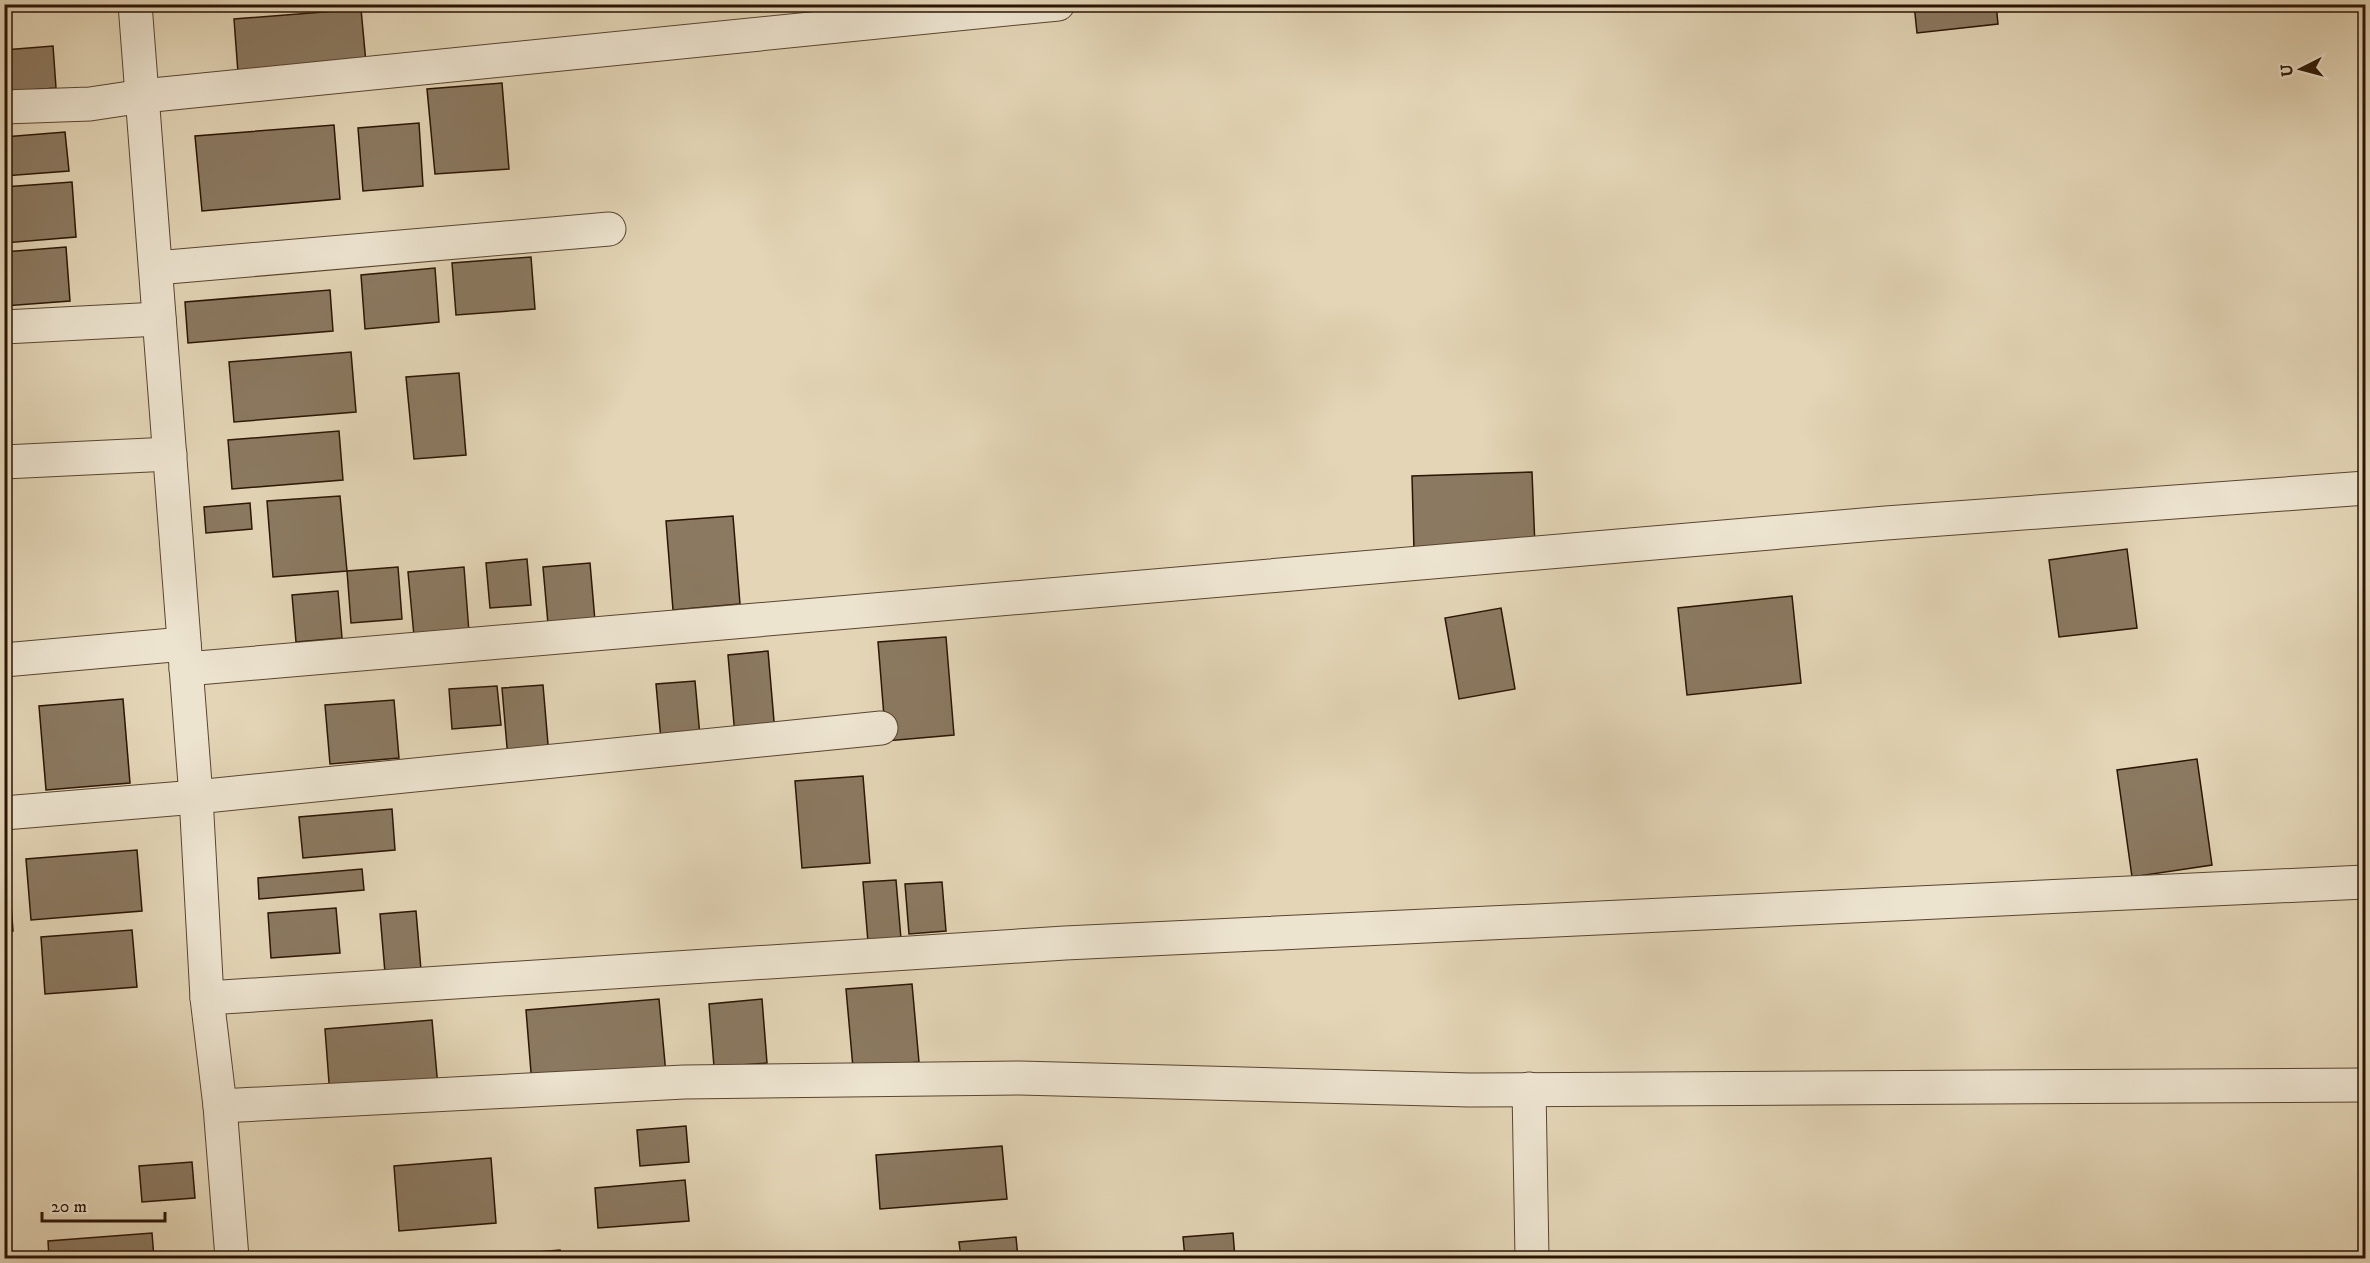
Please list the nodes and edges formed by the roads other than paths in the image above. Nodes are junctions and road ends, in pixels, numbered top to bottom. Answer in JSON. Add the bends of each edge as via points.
{"nodes":[{"id":1,"x":135,"y":4,"type":"edge"},
{"id":2,"x":1058,"y":4,"type":"edge"},
{"id":3,"x":143,"y":96,"type":"junction"},
{"id":4,"x":4,"y":107,"type":"edge"},
{"id":5,"x":609,"y":229,"type":"dead end"},
{"id":6,"x":156,"y":268,"type":"junction"},
{"id":7,"x":159,"y":319,"type":"junction"},
{"id":8,"x":4,"y":327,"type":"edge"},
{"id":9,"x":170,"y":454,"type":"junction"},
{"id":10,"x":4,"y":462,"type":"edge"},
{"id":11,"x":2366,"y":488,"type":"edge"},
{"id":12,"x":185,"y":656,"type":"junction"},
{"id":13,"x":4,"y":660,"type":"edge"},
{"id":14,"x":881,"y":728,"type":"dead end"},
{"id":15,"x":196,"y":797,"type":"junction"},
{"id":16,"x":4,"y":813,"type":"edge"},
{"id":17,"x":2364,"y":882,"type":"edge"},
{"id":18,"x":207,"y":998,"type":"junction"},
{"id":19,"x":2366,"y":1085,"type":"edge"},
{"id":20,"x":1529,"y":1089,"type":"junction"},
{"id":21,"x":220,"y":1106,"type":"junction"},
{"id":22,"x":231,"y":1258,"type":"edge"},
{"id":23,"x":1532,"y":1258,"type":"edge"}],
"edges":[{"from":1,"to":3,"type":"street"},
{"from":2,"to":3,"type":"street"},
{"from":3,"to":4,"type":"street","via":[[90,104]]},
{"from":3,"to":6,"type":"street"},
{"from":5,"to":6,"type":"street"},
{"from":6,"to":7,"type":"street"},
{"from":7,"to":8,"type":"street"},
{"from":7,"to":9,"type":"street"},
{"from":9,"to":10,"type":"street"},
{"from":9,"to":12,"type":"street"},
{"from":11,"to":12,"type":"street"},
{"from":12,"to":13,"type":"street"},
{"from":12,"to":15,"type":"street"},
{"from":14,"to":15,"type":"street"},
{"from":15,"to":16,"type":"street"},
{"from":15,"to":18,"type":"street"},
{"from":17,"to":18,"type":"street","via":[[1065,943]]},
{"from":18,"to":21,"type":"street"},
{"from":19,"to":20,"type":"street"},
{"from":20,"to":21,"type":"street","via":[[1020,1078],[684,1082]]},
{"from":20,"to":23,"type":"street"},
{"from":21,"to":22,"type":"street"}]}
